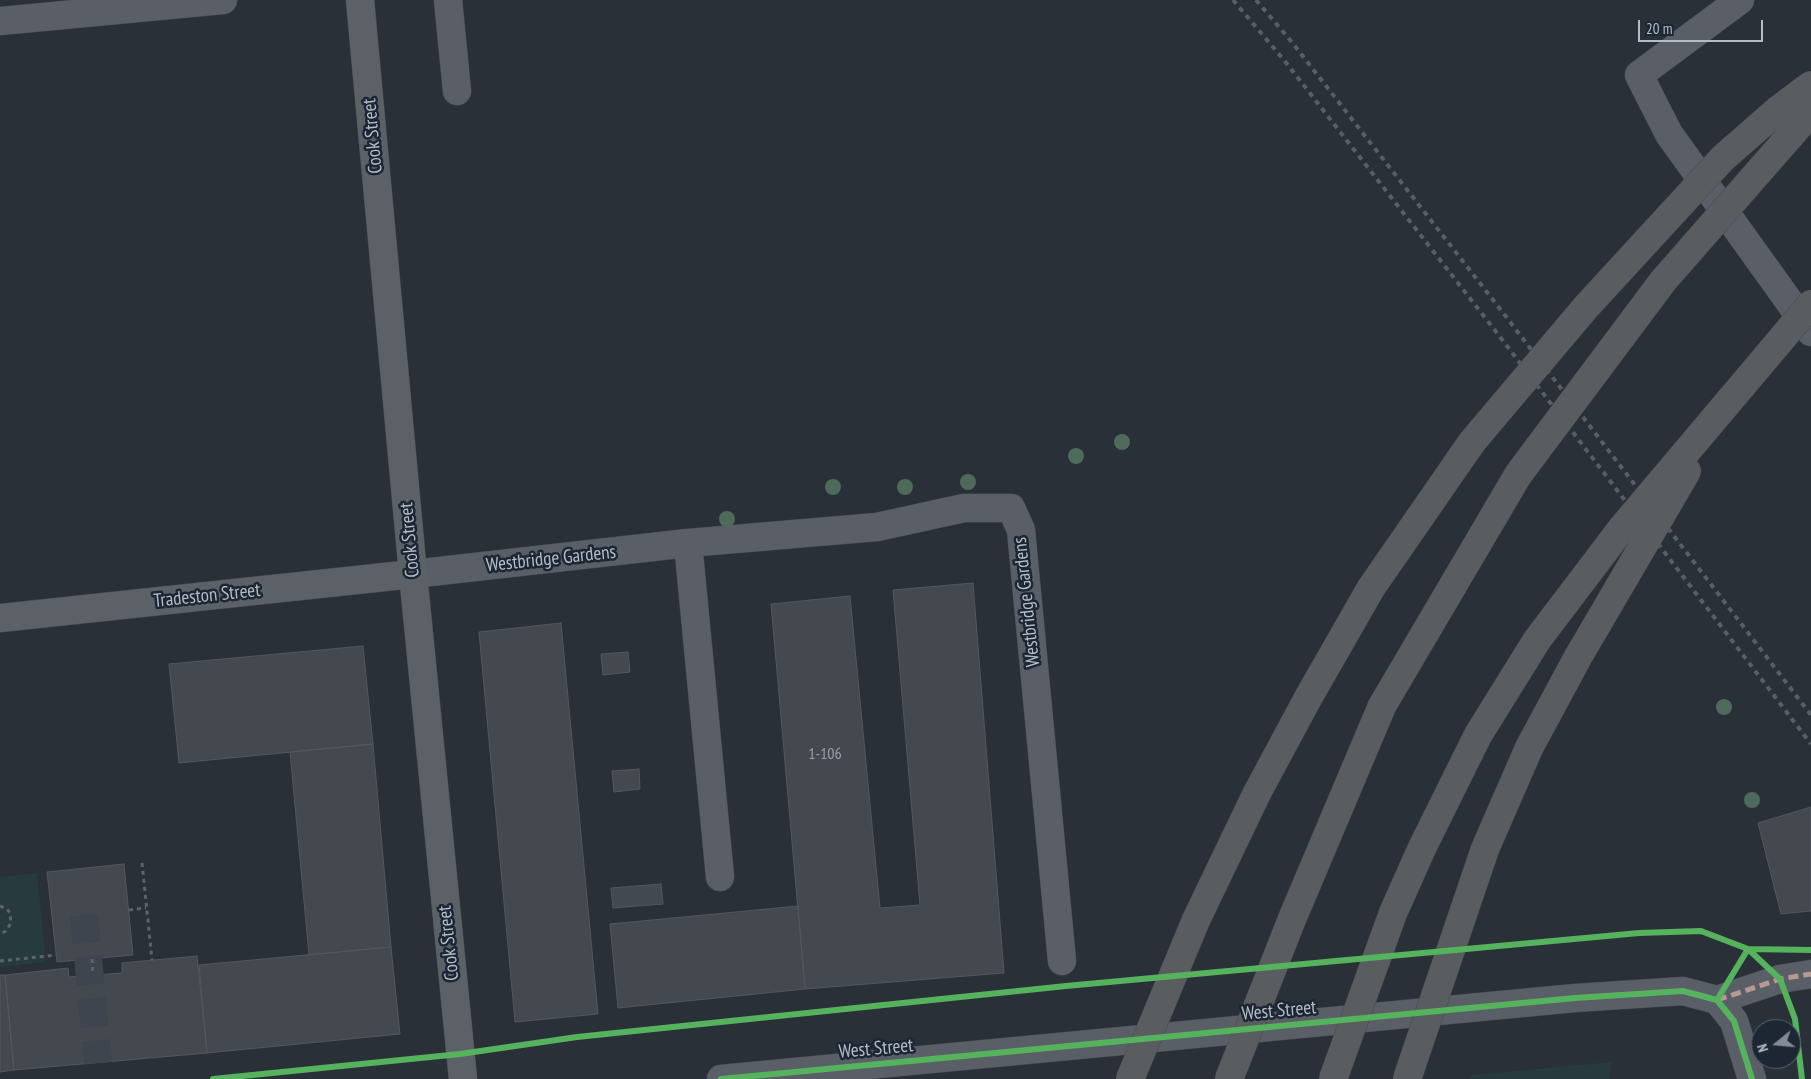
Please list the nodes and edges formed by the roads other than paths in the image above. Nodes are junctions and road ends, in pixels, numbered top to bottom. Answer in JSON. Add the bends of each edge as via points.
{"nodes":[{"id":1,"x":223,"y":0,"type":"edge"},
{"id":2,"x":360,"y":0,"type":"edge"},
{"id":3,"x":448,"y":0,"type":"edge"},
{"id":4,"x":1740,"y":0,"type":"edge"},
{"id":5,"x":0,"y":21,"type":"edge"},
{"id":6,"x":1811,"y":85,"type":"edge"},
{"id":7,"x":457,"y":91,"type":"dead end"},
{"id":8,"x":1811,"y":112,"type":"edge"},
{"id":9,"x":1811,"y":304,"type":"edge"},
{"id":10,"x":1811,"y":332,"type":"edge"},
{"id":11,"x":1725,"y":407,"type":"junction"},
{"id":12,"x":688,"y":543,"type":"junction"},
{"id":13,"x":413,"y":574,"type":"junction"},
{"id":14,"x":0,"y":618,"type":"edge"},
{"id":15,"x":720,"y":877,"type":"dead end"},
{"id":16,"x":1062,"y":961,"type":"dead end"},
{"id":17,"x":1811,"y":974,"type":"edge"},
{"id":18,"x":1717,"y":1000,"type":"junction"},
{"id":19,"x":464,"y":1079,"type":"edge"},
{"id":20,"x":721,"y":1079,"type":"edge"},
{"id":21,"x":1130,"y":1079,"type":"edge"},
{"id":22,"x":1229,"y":1079,"type":"edge"},
{"id":23,"x":1333,"y":1079,"type":"edge"},
{"id":24,"x":1407,"y":1079,"type":"edge"},
{"id":25,"x":1752,"y":1079,"type":"edge"}],
"edges":[{"from":1,"to":5,"type":"street"},
{"from":2,"to":13,"type":"main road","name":"Cook Street"},
{"from":3,"to":7,"type":"street"},
{"from":4,"to":10,"type":"street","via":[[1639,76],[1669,134]]},
{"from":6,"to":21,"type":"highway","bridge":true,"via":[[1722,158],[1586,307],[1472,442],[1371,588],[1249,810],[1196,920]]},
{"from":8,"to":22,"type":"highway","bridge":true,"via":[[1663,280],[1518,475],[1382,706]]},
{"from":9,"to":11,"type":"highway","bridge":true},
{"from":11,"to":23,"type":"highway","bridge":true,"via":[[1622,528],[1536,640],[1478,735],[1393,913]]},
{"from":11,"to":24,"type":"highway","bridge":true,"via":[[1578,657],[1529,748],[1485,849]]},
{"from":12,"to":13,"type":"street","name":"Westbridge Gardens"},
{"from":12,"to":15,"type":"street"},
{"from":12,"to":16,"type":"street","name":"Westbridge Gardens","via":[[877,527],[964,508],[1011,508],[1021,530]]},
{"from":13,"to":14,"type":"main road","name":"Tradeston Street"},
{"from":13,"to":19,"type":"main road","name":"Cook Street"},
{"from":17,"to":18,"type":"street","via":[[1780,979]]},
{"from":18,"to":20,"type":"street","name":"West Street","via":[[1683,991],[1575,998]]},
{"from":18,"to":25,"type":"street","via":[[1734,1021]]}]}
